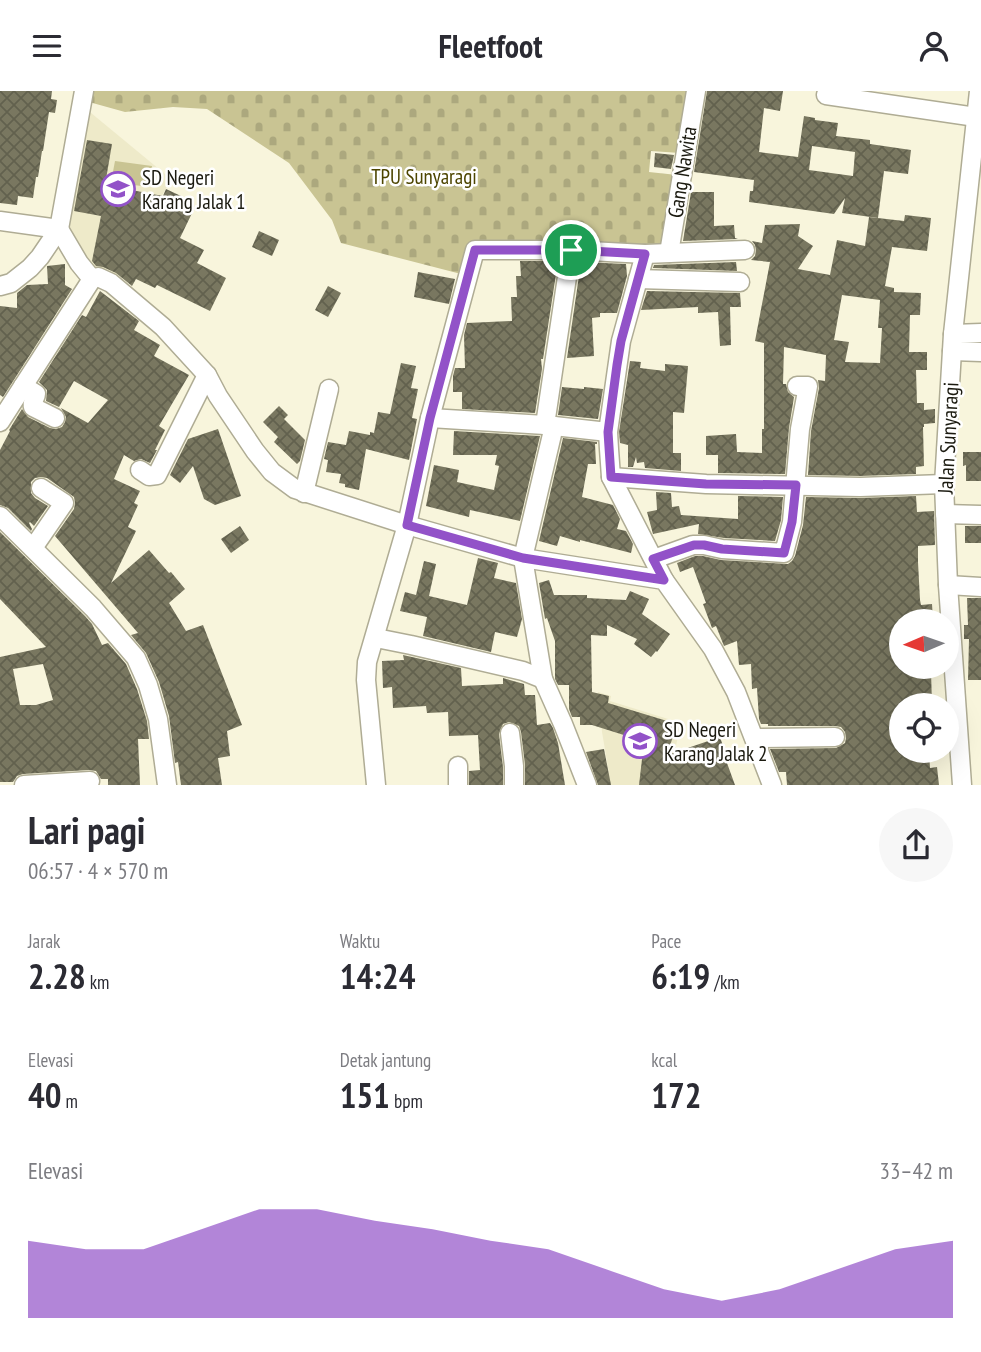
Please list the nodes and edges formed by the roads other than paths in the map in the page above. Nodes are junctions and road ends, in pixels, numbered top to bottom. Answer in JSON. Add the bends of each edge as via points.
{"nodes":[{"id":1,"x":84,"y":91,"type":"edge"},
{"id":2,"x":696,"y":91,"type":"edge"},
{"id":3,"x":979,"y":91,"type":"edge"},
{"id":4,"x":826,"y":95,"type":"dead end"},
{"id":5,"x":976,"y":117,"type":"junction"},
{"id":6,"x":973,"y":217,"type":"edge"},
{"id":7,"x":0,"y":221,"type":"edge"},
{"id":8,"x":59,"y":229,"type":"junction"},
{"id":9,"x":571,"y":250,"type":"junction"},
{"id":10,"x":745,"y":250,"type":"dead end"},
{"id":11,"x":669,"y":253,"type":"junction"},
{"id":12,"x":645,"y":254,"type":"junction"},
{"id":13,"x":92,"y":279,"type":"junction"},
{"id":14,"x":638,"y":279,"type":"junction"},
{"id":15,"x":740,"y":282,"type":"dead end"},
{"id":16,"x":0,"y":286,"type":"edge"},
{"id":17,"x":981,"y":333,"type":"edge"},
{"id":18,"x":966,"y":348,"type":"edge"},
{"id":19,"x":206,"y":376,"type":"junction"},
{"id":20,"x":23,"y":386,"type":"junction"},
{"id":21,"x":797,"y":386,"type":"dead end"},
{"id":22,"x":328,"y":389,"type":"dead end"},
{"id":23,"x":55,"y":418,"type":"dead end"},
{"id":24,"x":430,"y":418,"type":"junction"},
{"id":25,"x":0,"y":422,"type":"edge"},
{"id":26,"x":549,"y":426,"type":"junction"},
{"id":27,"x":608,"y":432,"type":"junction"},
{"id":28,"x":139,"y":470,"type":"dead end"},
{"id":29,"x":611,"y":477,"type":"junction"},
{"id":30,"x":944,"y":484,"type":"junction"},
{"id":31,"x":796,"y":485,"type":"junction"},
{"id":32,"x":41,"y":488,"type":"dead end"},
{"id":33,"x":304,"y":493,"type":"junction"},
{"id":34,"x":945,"y":514,"type":"junction"},
{"id":35,"x":981,"y":515,"type":"edge"},
{"id":36,"x":0,"y":516,"type":"edge"},
{"id":37,"x":407,"y":525,"type":"junction"},
{"id":38,"x":33,"y":548,"type":"junction"},
{"id":39,"x":523,"y":558,"type":"junction"},
{"id":40,"x":653,"y":559,"type":"junction"},
{"id":41,"x":664,"y":580,"type":"junction"},
{"id":42,"x":948,"y":585,"type":"junction"},
{"id":43,"x":981,"y":587,"type":"edge"},
{"id":44,"x":376,"y":638,"type":"junction"},
{"id":45,"x":543,"y":679,"type":"junction"},
{"id":46,"x":510,"y":733,"type":"dead end"},
{"id":47,"x":835,"y":737,"type":"dead end"},
{"id":48,"x":755,"y":739,"type":"junction"},
{"id":49,"x":458,"y":766,"type":"dead end"},
{"id":50,"x":90,"y":781,"type":"dead end"},
{"id":51,"x":24,"y":785,"type":"edge"},
{"id":52,"x":167,"y":785,"type":"edge"},
{"id":53,"x":376,"y":785,"type":"edge"},
{"id":54,"x":458,"y":785,"type":"edge"},
{"id":55,"x":514,"y":785,"type":"edge"},
{"id":56,"x":587,"y":785,"type":"edge"},
{"id":57,"x":772,"y":785,"type":"edge"},
{"id":58,"x":962,"y":785,"type":"edge"}],
"edges":[{"from":1,"to":8,"type":"street"},
{"from":2,"to":11,"type":"street","name":"Gang Nawita"},
{"from":3,"to":5,"type":"street","name":"Jalan Sunyaragi"},
{"from":4,"to":5,"type":"street"},
{"from":5,"to":6,"type":"street","name":"Jalan Sunyaragi"},
{"from":6,"to":18,"type":"street","name":"Jalan Sunyaragi"},
{"from":7,"to":8,"type":"street"},
{"from":8,"to":13,"type":"street"},
{"from":8,"to":16,"type":"street","via":[[30,268]]},
{"from":9,"to":12,"type":"street"},
{"from":9,"to":24,"type":"street","via":[[475,250]]},
{"from":9,"to":26,"type":"street"},
{"from":10,"to":11,"type":"street"},
{"from":11,"to":12,"type":"street"},
{"from":12,"to":14,"type":"street"},
{"from":13,"to":19,"type":"street","via":[[111,283],[163,327]]},
{"from":13,"to":20,"type":"street"},
{"from":14,"to":15,"type":"street"},
{"from":14,"to":27,"type":"street","via":[[621,341]]},
{"from":17,"to":18,"type":"street"},
{"from":18,"to":30,"type":"street","name":"Jalan Sunyaragi"},
{"from":19,"to":28,"type":"street","via":[[157,475]]},
{"from":19,"to":33,"type":"street","via":[[272,472]]},
{"from":20,"to":23,"type":"street","via":[[36,394],[33,407]]},
{"from":20,"to":25,"type":"street"},
{"from":21,"to":31,"type":"street","via":[[808,386]]},
{"from":22,"to":33,"type":"street"},
{"from":24,"to":26,"type":"street"},
{"from":24,"to":37,"type":"street"},
{"from":26,"to":27,"type":"street"},
{"from":26,"to":39,"type":"street"},
{"from":27,"to":29,"type":"street"},
{"from":29,"to":31,"type":"street"},
{"from":29,"to":40,"type":"street"},
{"from":30,"to":31,"type":"street"},
{"from":30,"to":34,"type":"street","name":"Jalan Sunyaragi"},
{"from":31,"to":40,"type":"street","via":[[783,554],[694,545]]},
{"from":32,"to":38,"type":"street","via":[[64,503]]},
{"from":33,"to":37,"type":"street"},
{"from":34,"to":35,"type":"street"},
{"from":34,"to":42,"type":"street","name":"Jalan Sunyaragi"},
{"from":36,"to":38,"type":"street"},
{"from":37,"to":39,"type":"street"},
{"from":37,"to":44,"type":"street"},
{"from":38,"to":52,"type":"street","via":[[136,658],[158,719]]},
{"from":39,"to":41,"type":"street"},
{"from":39,"to":45,"type":"street"},
{"from":40,"to":41,"type":"street"},
{"from":41,"to":48,"type":"street","via":[[713,649]]},
{"from":42,"to":43,"type":"street"},
{"from":42,"to":58,"type":"street","name":"Jalan Sunyaragi"},
{"from":44,"to":45,"type":"street"},
{"from":44,"to":53,"type":"street","via":[[366,680]]},
{"from":45,"to":56,"type":"street"},
{"from":46,"to":55,"type":"street"},
{"from":47,"to":48,"type":"street"},
{"from":48,"to":57,"type":"street"},
{"from":49,"to":54,"type":"street"},
{"from":50,"to":51,"type":"street"}]}
